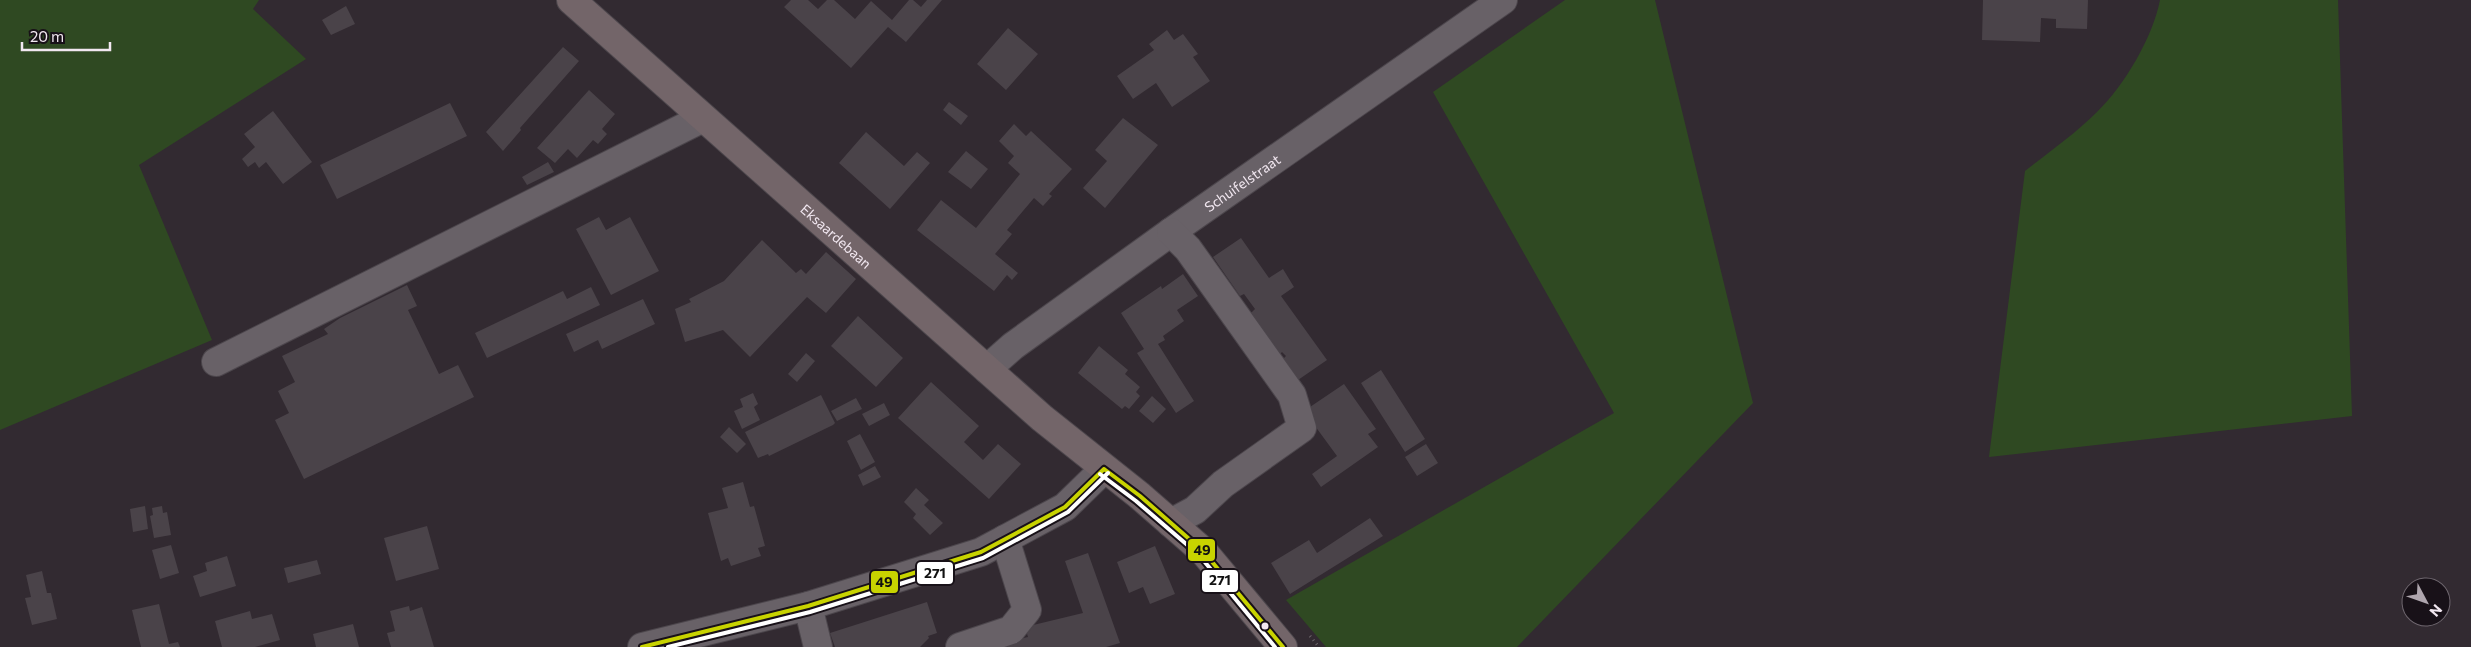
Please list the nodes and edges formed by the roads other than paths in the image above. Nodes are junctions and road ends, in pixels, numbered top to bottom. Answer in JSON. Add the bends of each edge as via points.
{"nodes":[{"id":1,"x":571,"y":0,"type":"edge"},
{"id":2,"x":1502,"y":0,"type":"edge"},
{"id":3,"x":703,"y":118,"type":"junction"},
{"id":4,"x":1171,"y":232,"type":"junction"},
{"id":5,"x":216,"y":362,"type":"dead end"},
{"id":6,"x":987,"y":370,"type":"junction"},
{"id":7,"x":1104,"y":469,"type":"junction"},
{"id":8,"x":1171,"y":523,"type":"junction"},
{"id":9,"x":1004,"y":539,"type":"junction"},
{"id":10,"x":808,"y":606,"type":"junction"},
{"id":11,"x":642,"y":647,"type":"edge"},
{"id":12,"x":818,"y":647,"type":"edge"},
{"id":13,"x":960,"y":647,"type":"edge"},
{"id":14,"x":1283,"y":647,"type":"edge"}],
"edges":[{"from":1,"to":3,"type":"main road","name":"Eksaardebaan"},
{"from":2,"to":4,"type":"street","name":"Schuifelstraat"},
{"from":3,"to":5,"type":"street"},
{"from":3,"to":6,"type":"main road","name":"Eksaardebaan"},
{"from":4,"to":6,"type":"street","name":"Schuifelstraat","via":[[1012,346]]},
{"from":4,"to":8,"type":"street","via":[[1188,249],[1292,395],[1302,428],[1223,484],[1195,510]]},
{"from":6,"to":7,"type":"main road","name":"Eksaardebaan"},
{"from":7,"to":8,"type":"main road","name":"Eksaardebaan"},
{"from":7,"to":9,"type":"street","via":[[1065,508]]},
{"from":8,"to":14,"type":"main road","name":"Eksaardebaan","via":[[1203,551]]},
{"from":9,"to":10,"type":"street","via":[[980,552]]},
{"from":9,"to":13,"type":"street","via":[[1027,610],[1011,630]]},
{"from":10,"to":11,"type":"street"},
{"from":10,"to":12,"type":"street"}]}
